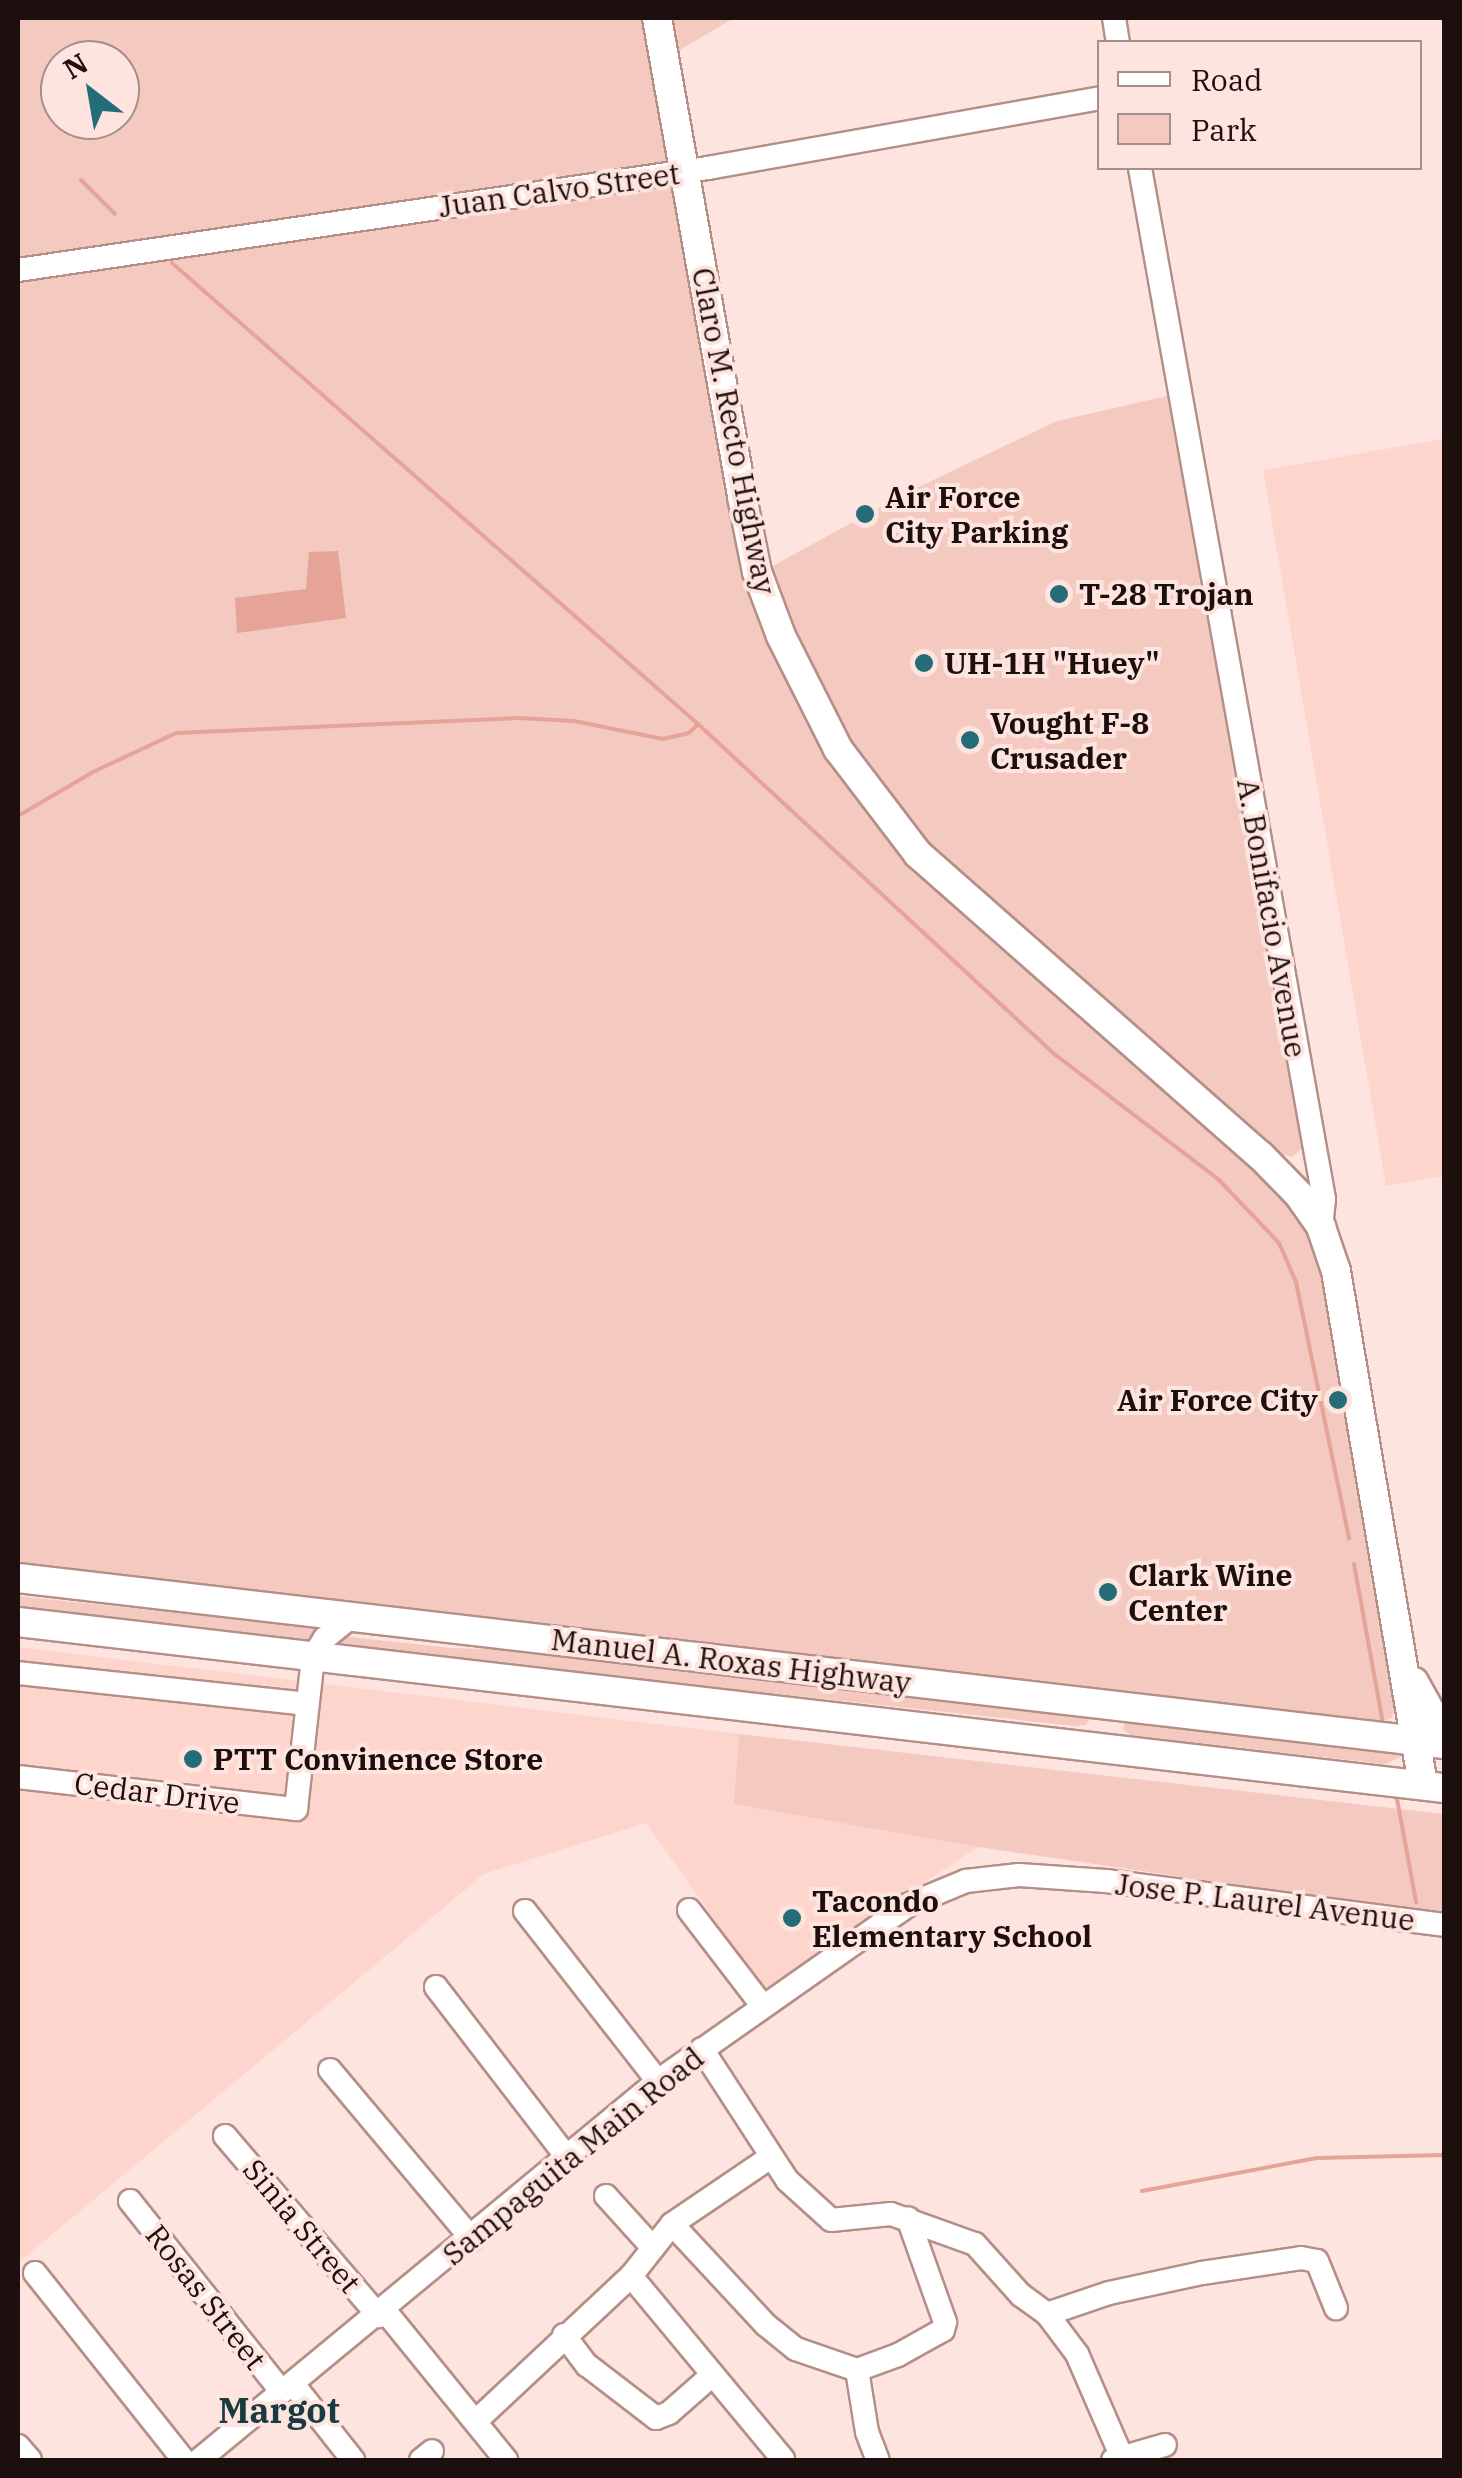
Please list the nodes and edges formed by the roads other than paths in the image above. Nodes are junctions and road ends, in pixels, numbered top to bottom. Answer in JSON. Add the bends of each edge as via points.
{"nodes":[{"id":1,"x":658,"y":18,"type":"edge"},
{"id":2,"x":1097,"y":99,"type":"edge"},
{"id":3,"x":1140,"y":170,"type":"edge"},
{"id":4,"x":683,"y":172,"type":"junction"},
{"id":5,"x":18,"y":270,"type":"edge"},
{"id":6,"x":1321,"y":1227,"type":"junction"},
{"id":7,"x":18,"y":1578,"type":"edge"},
{"id":8,"x":352,"y":1617,"type":"junction"},
{"id":9,"x":18,"y":1622,"type":"edge"},
{"id":10,"x":313,"y":1657,"type":"junction"},
{"id":11,"x":1406,"y":1667,"type":"junction"},
{"id":12,"x":18,"y":1673,"type":"edge"},
{"id":13,"x":306,"y":1704,"type":"junction"},
{"id":14,"x":1102,"y":1704,"type":"junction"},
{"id":15,"x":1444,"y":1726,"type":"edge"},
{"id":16,"x":1431,"y":1742,"type":"edge"},
{"id":17,"x":1098,"y":1746,"type":"junction"},
{"id":18,"x":18,"y":1777,"type":"edge"},
{"id":19,"x":1434,"y":1786,"type":"edge"},
{"id":20,"x":966,"y":1881,"type":"joint"},
{"id":21,"x":688,"y":1910,"type":"dead end"},
{"id":22,"x":525,"y":1912,"type":"dead end"},
{"id":23,"x":1444,"y":1925,"type":"edge"},
{"id":24,"x":436,"y":1987,"type":"dead end"},
{"id":25,"x":762,"y":2005,"type":"junction"},
{"id":26,"x":702,"y":2049,"type":"junction"},
{"id":27,"x":330,"y":2070,"type":"dead end"},
{"id":28,"x":658,"y":2080,"type":"junction"},
{"id":29,"x":225,"y":2136,"type":"dead end"},
{"id":30,"x":567,"y":2157,"type":"junction"},
{"id":31,"x":771,"y":2157,"type":"junction"},
{"id":32,"x":606,"y":2196,"type":"dead end"},
{"id":33,"x":130,"y":2202,"type":"dead end"},
{"id":34,"x":908,"y":2218,"type":"junction"},
{"id":35,"x":672,"y":2224,"type":"junction"},
{"id":36,"x":472,"y":2239,"type":"junction"},
{"id":37,"x":653,"y":2248,"type":"junction"},
{"id":38,"x":35,"y":2273,"type":"dead end"},
{"id":39,"x":630,"y":2276,"type":"junction"},
{"id":40,"x":1336,"y":2308,"type":"dead end"},
{"id":41,"x":382,"y":2313,"type":"junction"},
{"id":42,"x":1047,"y":2314,"type":"junction"},
{"id":43,"x":564,"y":2336,"type":"junction"},
{"id":44,"x":857,"y":2370,"type":"junction"},
{"id":45,"x":710,"y":2376,"type":"junction"},
{"id":46,"x":287,"y":2388,"type":"junction"},
{"id":47,"x":476,"y":2421,"type":"junction"},
{"id":48,"x":1166,"y":2445,"type":"dead end"},
{"id":49,"x":18,"y":2446,"type":"edge"},
{"id":50,"x":1117,"y":2458,"type":"edge"},
{"id":51,"x":783,"y":2459,"type":"edge"},
{"id":52,"x":30,"y":2460,"type":"edge"},
{"id":53,"x":184,"y":2460,"type":"edge"},
{"id":54,"x":199,"y":2460,"type":"edge"},
{"id":55,"x":353,"y":2460,"type":"edge"},
{"id":56,"x":506,"y":2460,"type":"edge"},
{"id":57,"x":878,"y":2460,"type":"edge"}],
"edges":[{"from":1,"to":4,"type":"main road","name":"Claro M. Recto Highway"},
{"from":2,"to":4,"type":"street","name":"Juan Calvo Street"},
{"from":3,"to":6,"type":"street","name":"A. Bonifacio Avenue","via":[[1324,1199]]},
{"from":4,"to":5,"type":"street","name":"Juan Calvo Street"},
{"from":4,"to":6,"type":"main road","name":"Claro M. Recto Highway","via":[[758,572],[792,663],[838,750],[943,880],[1260,1155]]},
{"from":6,"to":11,"type":"main road","name":"A. Bonifacio Avenue","via":[[1336,1271]]},
{"from":7,"to":8,"type":"main road","name":"Manuel A. Roxas Highway"},
{"from":8,"to":10,"type":"street"},
{"from":8,"to":14,"type":"main road","name":"Manuel A. Roxas Highway"},
{"from":9,"to":10,"type":"main road","name":"Manuel A. Roxas Highway"},
{"from":10,"to":13,"type":"street"},
{"from":10,"to":17,"type":"main road","name":"Manuel A. Roxas Highway"},
{"from":11,"to":15,"type":"main road","name":"A. Bonifacio Avenue"},
{"from":11,"to":16,"type":"main road","name":"A. Bonifacio Avenue"},
{"from":12,"to":13,"type":"street"},
{"from":13,"to":18,"type":"street","name":"Cedar Drive","via":[[296,1809]]},
{"from":14,"to":16,"type":"main road","name":"Manuel A. Roxas Highway"},
{"from":14,"to":17,"type":"main road"},
{"from":16,"to":19,"type":"main road","name":"A. Bonifacio Avenue"},
{"from":17,"to":19,"type":"main road","name":"Manuel A. Roxas Highway"},
{"from":20,"to":23,"type":"street","name":"Jose P. Laurel Avenue","via":[[1019,1875],[1106,1881]]},
{"from":20,"to":25,"type":"street","name":"Sampaguita Main Road","via":[[908,1905]]},
{"from":21,"to":25,"type":"street"},
{"from":22,"to":28,"type":"street"},
{"from":24,"to":30,"type":"street"},
{"from":25,"to":26,"type":"street","name":"Sampaguita Main Road"},
{"from":26,"to":28,"type":"street","name":"Sampaguita Main Road"},
{"from":26,"to":31,"type":"street"},
{"from":27,"to":36,"type":"street"},
{"from":28,"to":30,"type":"street","name":"Sampaguita Main Road"},
{"from":29,"to":41,"type":"street","name":"Sinia Street"},
{"from":30,"to":36,"type":"street","name":"Sampaguita Main Road"},
{"from":31,"to":34,"type":"street","via":[[831,2220]]},
{"from":31,"to":35,"type":"street"},
{"from":32,"to":37,"type":"street"},
{"from":33,"to":46,"type":"street","name":"Rosas Street"},
{"from":34,"to":42,"type":"street","via":[[975,2244]]},
{"from":34,"to":44,"type":"street","via":[[943,2330]]},
{"from":35,"to":37,"type":"street"},
{"from":35,"to":44,"type":"street","via":[[796,2349]]},
{"from":36,"to":41,"type":"street","name":"Sampaguita Main Road"},
{"from":37,"to":39,"type":"street"},
{"from":38,"to":53,"type":"street"},
{"from":39,"to":43,"type":"street"},
{"from":39,"to":45,"type":"street"},
{"from":40,"to":42,"type":"street","via":[[1317,2261],[1301,2258],[1165,2281]]},
{"from":41,"to":46,"type":"street","name":"Sampaguita Main Road"},
{"from":41,"to":47,"type":"street","name":"Sinia Street"},
{"from":42,"to":50,"type":"street","via":[[1077,2354]]},
{"from":43,"to":45,"type":"street","via":[[587,2365],[656,2418]]},
{"from":43,"to":47,"type":"street"},
{"from":44,"to":57,"type":"street"},
{"from":45,"to":51,"type":"street"},
{"from":46,"to":54,"type":"street","name":"Sampaguita Main Road"},
{"from":46,"to":55,"type":"street","name":"Rosas Street"},
{"from":47,"to":56,"type":"street","name":"Sinia Street"},
{"from":48,"to":50,"type":"street"},
{"from":49,"to":52,"type":"street"}]}
